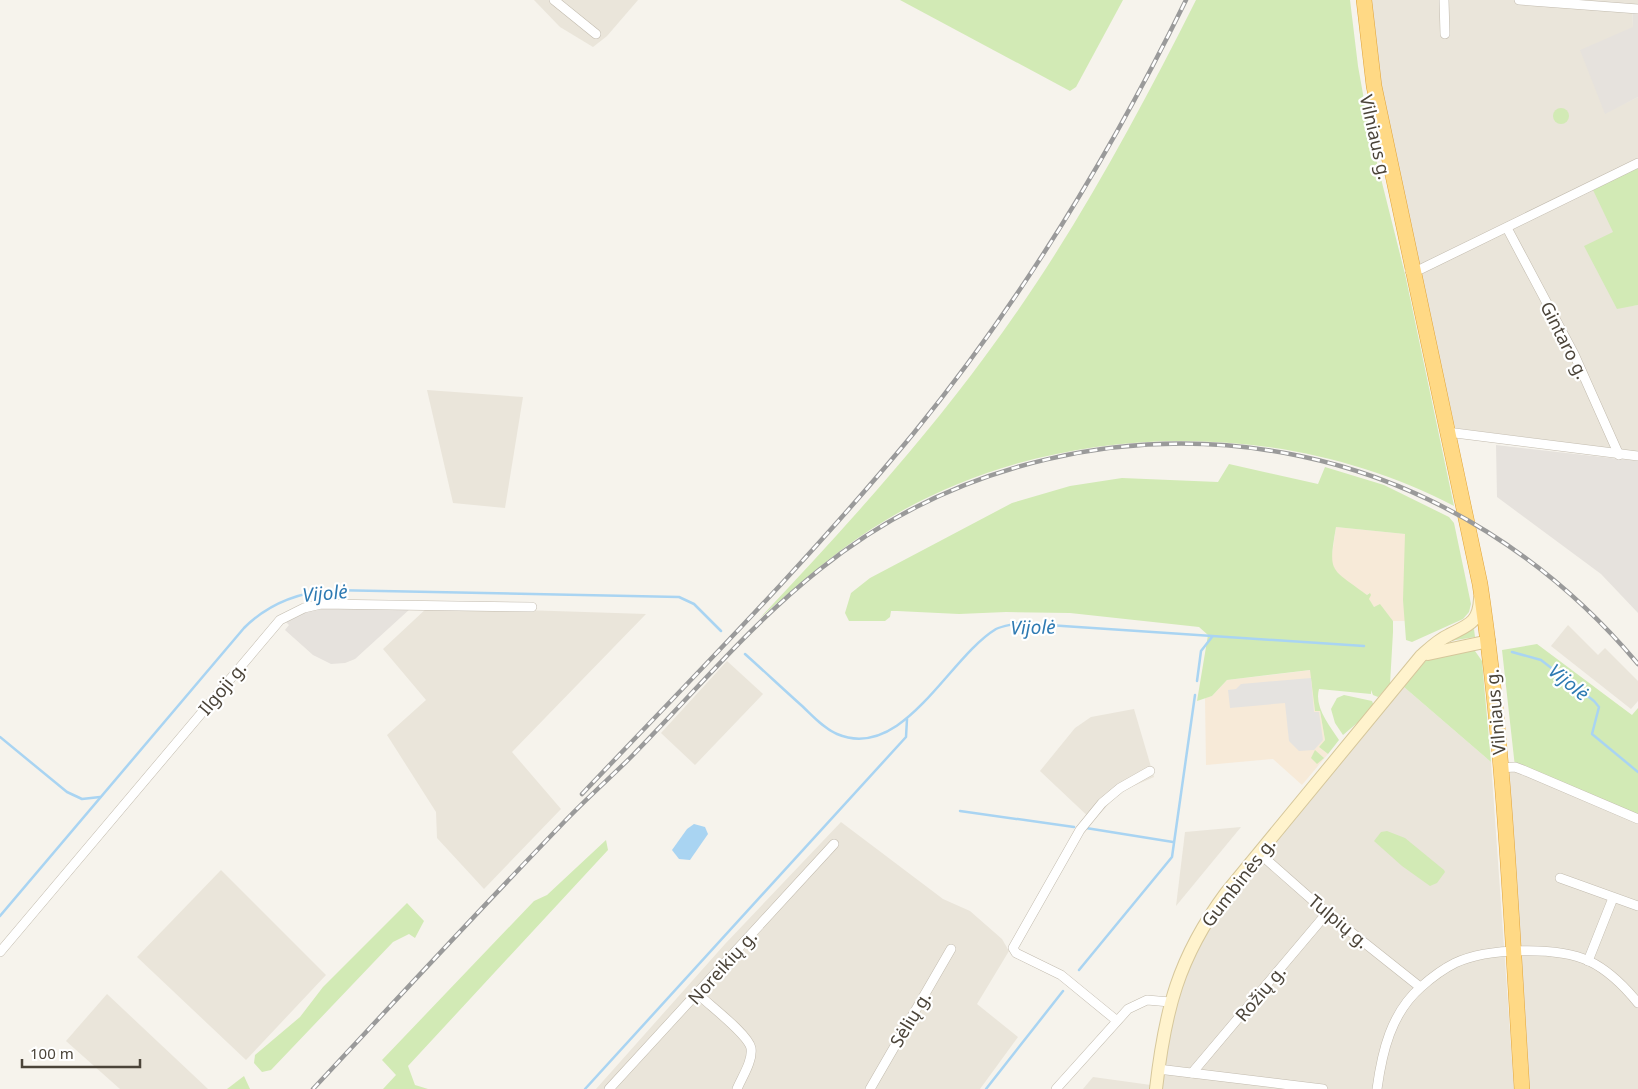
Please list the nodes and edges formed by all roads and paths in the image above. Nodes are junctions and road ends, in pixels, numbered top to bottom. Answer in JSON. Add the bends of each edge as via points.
{"nodes":[{"id":1,"x":554,"y":0,"type":"edge"},
{"id":2,"x":1355,"y":0,"type":"edge"},
{"id":3,"x":1364,"y":0,"type":"edge"},
{"id":4,"x":1444,"y":0,"type":"edge"},
{"id":5,"x":1519,"y":0,"type":"edge"},
{"id":6,"x":1638,"y":9,"type":"edge"},
{"id":7,"x":596,"y":34,"type":"dead end"},
{"id":8,"x":1445,"y":34,"type":"dead end"},
{"id":9,"x":1638,"y":163,"type":"edge"},
{"id":10,"x":1506,"y":228,"type":"junction"},
{"id":11,"x":1411,"y":271,"type":"junction"},
{"id":12,"x":1446,"y":432,"type":"junction"},
{"id":13,"x":1619,"y":454,"type":"junction"},
{"id":14,"x":1638,"y":456,"type":"edge"},
{"id":15,"x":1480,"y":584,"type":"junction"},
{"id":16,"x":532,"y":607,"type":"dead end"},
{"id":17,"x":1488,"y":641,"type":"junction"},
{"id":18,"x":1421,"y":656,"type":"junction"},
{"id":19,"x":1500,"y":768,"type":"junction"},
{"id":20,"x":1150,"y":771,"type":"dead end"},
{"id":21,"x":1638,"y":819,"type":"edge"},
{"id":22,"x":834,"y":844,"type":"dead end"},
{"id":23,"x":1259,"y":853,"type":"junction"},
{"id":24,"x":1560,"y":878,"type":"dead end"},
{"id":25,"x":1613,"y":898,"type":"junction"},
{"id":26,"x":1638,"y":906,"type":"edge"},
{"id":27,"x":1327,"y":913,"type":"junction"},
{"id":28,"x":951,"y":949,"type":"dead end"},
{"id":29,"x":1513,"y":951,"type":"junction"},
{"id":30,"x":0,"y":952,"type":"edge"},
{"id":31,"x":1588,"y":961,"type":"junction"},
{"id":32,"x":1420,"y":987,"type":"junction"},
{"id":33,"x":1635,"y":992,"type":"edge"},
{"id":34,"x":698,"y":994,"type":"junction"},
{"id":35,"x":1170,"y":1002,"type":"junction"},
{"id":36,"x":1638,"y":1003,"type":"edge"},
{"id":37,"x":1116,"y":1020,"type":"junction"},
{"id":38,"x":1158,"y":1069,"type":"junction"},
{"id":39,"x":1192,"y":1073,"type":"junction"},
{"id":40,"x":609,"y":1089,"type":"edge"},
{"id":41,"x":737,"y":1089,"type":"edge"},
{"id":42,"x":870,"y":1089,"type":"edge"},
{"id":43,"x":1056,"y":1089,"type":"edge"},
{"id":44,"x":1156,"y":1089,"type":"edge"},
{"id":45,"x":1323,"y":1089,"type":"edge"},
{"id":46,"x":1377,"y":1089,"type":"edge"},
{"id":47,"x":1522,"y":1089,"type":"edge"}],
"edges":[{"from":1,"to":7,"type":"street"},
{"from":2,"to":11,"type":"highway","name":"Vilniaus g.","via":[[1364,82]]},
{"from":3,"to":11,"type":"highway","name":"Vilniaus g.","via":[[1374,86]]},
{"from":4,"to":8,"type":"street"},
{"from":5,"to":6,"type":"street"},
{"from":9,"to":10,"type":"street"},
{"from":10,"to":11,"type":"street"},
{"from":10,"to":13,"type":"street","name":"Gintaro g.","via":[[1574,354]]},
{"from":11,"to":12,"type":"highway","name":"Vilniaus g."},
{"from":12,"to":13,"type":"street"},
{"from":12,"to":15,"type":"highway","name":"Vilniaus g."},
{"from":13,"to":14,"type":"street"},
{"from":15,"to":17,"type":"highway","name":"Vilniaus g."},
{"from":15,"to":18,"type":"main road","name":"Gumbinės g.","via":[[1480,610],[1475,619]]},
{"from":16,"to":30,"type":"street","name":"Ilgoji g.","via":[[321,604],[280,620]]},
{"from":17,"to":18,"type":"main road"},
{"from":17,"to":19,"type":"highway","name":"Vilniaus g."},
{"from":18,"to":23,"type":"main road","name":"Gumbinės g."},
{"from":19,"to":21,"type":"street","via":[[1524,770]]},
{"from":19,"to":29,"type":"highway","name":"Vilniaus g."},
{"from":20,"to":37,"type":"street","via":[[1102,803],[1080,830],[1012,948],[1061,975]]},
{"from":22,"to":34,"type":"street","name":"Noreikių g."},
{"from":23,"to":27,"type":"street","name":"Tulpių g."},
{"from":23,"to":35,"type":"main road","name":"Gumbinės g.","via":[[1201,929],[1181,968]]},
{"from":24,"to":25,"type":"street"},
{"from":25,"to":26,"type":"street"},
{"from":25,"to":31,"type":"street"},
{"from":27,"to":32,"type":"street","name":"Tulpių g."},
{"from":27,"to":39,"type":"street","name":"Rožių g."},
{"from":28,"to":42,"type":"street","name":"Sėlių g."},
{"from":29,"to":31,"type":"street","via":[[1566,955]]},
{"from":29,"to":32,"type":"street","via":[[1477,956],[1456,963]]},
{"from":29,"to":47,"type":"highway","name":"Vilniaus g."},
{"from":31,"to":33,"type":"street"},
{"from":32,"to":46,"type":"street","via":[[1390,1032],[1384,1047]]},
{"from":33,"to":36,"type":"street"},
{"from":34,"to":40,"type":"street","name":"Noreikių g."},
{"from":34,"to":41,"type":"street","via":[[751,1047],[750,1061]]},
{"from":35,"to":37,"type":"street","via":[[1142,1001]]},
{"from":35,"to":38,"type":"main road","name":"Gumbinės g."},
{"from":37,"to":43,"type":"street"},
{"from":38,"to":39,"type":"street"},
{"from":38,"to":44,"type":"main road","name":"Gumbinės g."},
{"from":39,"to":45,"type":"street"}]}
